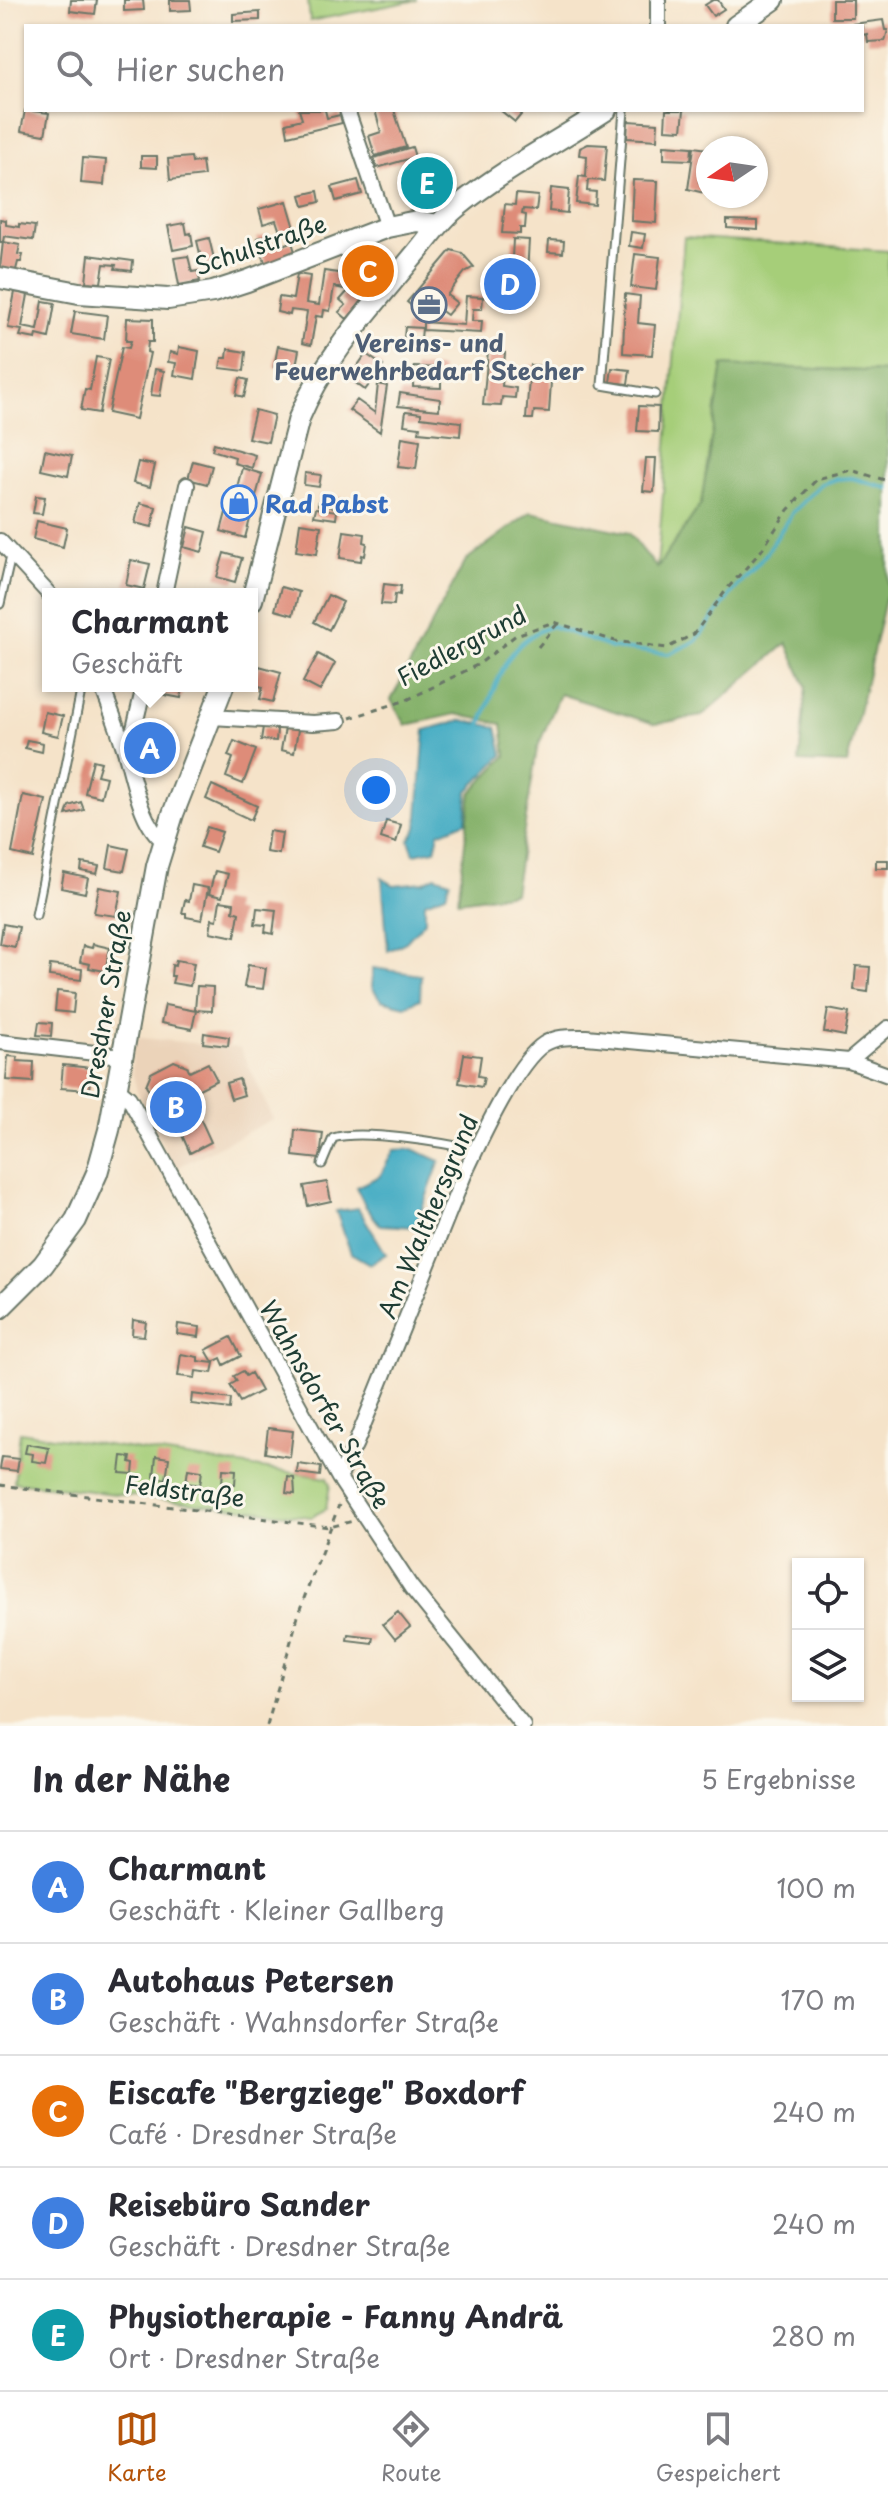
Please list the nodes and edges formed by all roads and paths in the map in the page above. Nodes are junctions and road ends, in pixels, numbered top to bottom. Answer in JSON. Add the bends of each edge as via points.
{"nodes":[{"id":1,"x":658,"y":0,"type":"edge"},
{"id":2,"x":773,"y":0,"type":"edge"},
{"id":3,"x":658,"y":24,"type":"edge"},
{"id":4,"x":739,"y":24,"type":"edge"},
{"id":5,"x":348,"y":112,"type":"edge"},
{"id":6,"x":603,"y":112,"type":"edge"},
{"id":7,"x":624,"y":112,"type":"edge"},
{"id":8,"x":438,"y":225,"type":"junction"},
{"id":9,"x":387,"y":227,"type":"junction"},
{"id":10,"x":0,"y":278,"type":"edge"},
{"id":11,"x":655,"y":394,"type":"dead end"},
{"id":12,"x":888,"y":481,"type":"edge"},
{"id":13,"x":187,"y":485,"type":"dead end"},
{"id":14,"x":0,"y":541,"type":"edge"},
{"id":15,"x":12,"y":553,"type":"junction"},
{"id":16,"x":44,"y":588,"type":"edge"},
{"id":17,"x":165,"y":588,"type":"edge"},
{"id":18,"x":255,"y":588,"type":"edge"},
{"id":19,"x":0,"y":604,"type":"edge"},
{"id":20,"x":558,"y":623,"type":"junction"},
{"id":21,"x":538,"y":647,"type":"dead end"},
{"id":22,"x":81,"y":692,"type":"edge"},
{"id":23,"x":104,"y":692,"type":"edge"},
{"id":24,"x":143,"y":692,"type":"edge"},
{"id":25,"x":221,"y":692,"type":"edge"},
{"id":26,"x":212,"y":717,"type":"junction"},
{"id":27,"x":339,"y":721,"type":"joint"},
{"id":28,"x":123,"y":745,"type":"junction"},
{"id":29,"x":164,"y":841,"type":"junction"},
{"id":30,"x":36,"y":915,"type":"dead end"},
{"id":31,"x":888,"y":1028,"type":"edge"},
{"id":32,"x":0,"y":1042,"type":"edge"},
{"id":33,"x":121,"y":1056,"type":"junction"},
{"id":34,"x":849,"y":1061,"type":"junction"},
{"id":35,"x":867,"y":1067,"type":"junction"},
{"id":36,"x":888,"y":1069,"type":"edge"},
{"id":37,"x":888,"y":1075,"type":"edge"},
{"id":38,"x":117,"y":1088,"type":"junction"},
{"id":39,"x":476,"y":1150,"type":"junction"},
{"id":40,"x":322,"y":1164,"type":"dead end"},
{"id":41,"x":0,"y":1308,"type":"edge"},
{"id":42,"x":343,"y":1483,"type":"junction"},
{"id":43,"x":0,"y":1485,"type":"edge"},
{"id":44,"x":365,"y":1518,"type":"junction"},
{"id":45,"x":330,"y":1527,"type":"junction"},
{"id":46,"x":267,"y":1726,"type":"edge"},
{"id":47,"x":523,"y":1726,"type":"edge"}],
"edges":[{"from":1,"to":3,"type":"street"},
{"from":2,"to":4,"type":"main road"},
{"from":5,"to":9,"type":"street"},
{"from":6,"to":8,"type":"main road","via":[[479,190]]},
{"from":7,"to":11,"type":"lane","via":[[602,385]]},
{"from":8,"to":9,"type":"main road","name":"Schulstraße","via":[[417,221]]},
{"from":8,"to":18,"type":"main road","via":[[346,339],[308,398]]},
{"from":9,"to":10,"type":"main road","name":"Schulstraße","via":[[247,281],[168,299],[79,293]]},
{"from":12,"to":20,"type":"path","name":"Fiedlergrund","via":[[851,470],[817,479],[694,634],[667,648],[615,641]]},
{"from":13,"to":17,"type":"street"},
{"from":14,"to":15,"type":"street"},
{"from":15,"to":16,"type":"street"},
{"from":15,"to":19,"type":"lane"},
{"from":20,"to":21,"type":"path"},
{"from":20,"to":27,"type":"path","name":"Fiedlergrund","via":[[516,635],[479,664],[407,700]]},
{"from":22,"to":30,"type":"lane"},
{"from":23,"to":28,"type":"street"},
{"from":24,"to":28,"type":"street","via":[[134,729]]},
{"from":25,"to":26,"type":"main road","name":"Dresdner Straße"},
{"from":26,"to":27,"type":"street"},
{"from":26,"to":29,"type":"main road","name":"Dresdner Straße"},
{"from":28,"to":29,"type":"street","via":[[145,816]]},
{"from":29,"to":33,"type":"main road","name":"Dresdner Straße"},
{"from":31,"to":34,"type":"street"},
{"from":32,"to":33,"type":"street"},
{"from":33,"to":38,"type":"main road","name":"Dresdner Straße"},
{"from":34,"to":35,"type":"street","name":"Am Walthersgrund"},
{"from":34,"to":39,"type":"street","name":"Am Walthersgrund","via":[[564,1037],[531,1054]]},
{"from":35,"to":36,"type":"lane"},
{"from":35,"to":37,"type":"street","name":"Am Walthersgrund"},
{"from":38,"to":41,"type":"main road","name":"Dresdner Straße","via":[[104,1152],[76,1220],[43,1265]]},
{"from":38,"to":42,"type":"street","name":"Wahnsdorfer Straße","via":[[129,1098]]},
{"from":39,"to":40,"type":"lane","via":[[391,1137],[341,1136],[333,1138]]},
{"from":39,"to":42,"type":"street","name":"Am Walthersgrund"},
{"from":42,"to":44,"type":"street","name":"Wahnsdorfer Straße"},
{"from":42,"to":45,"type":"path"},
{"from":43,"to":45,"type":"path","name":"Feldstraße"},
{"from":44,"to":45,"type":"path","name":"Feldstraße"},
{"from":44,"to":47,"type":"street","name":"Wahnsdorfer Straße","via":[[411,1587]]},
{"from":45,"to":46,"type":"path"}]}
